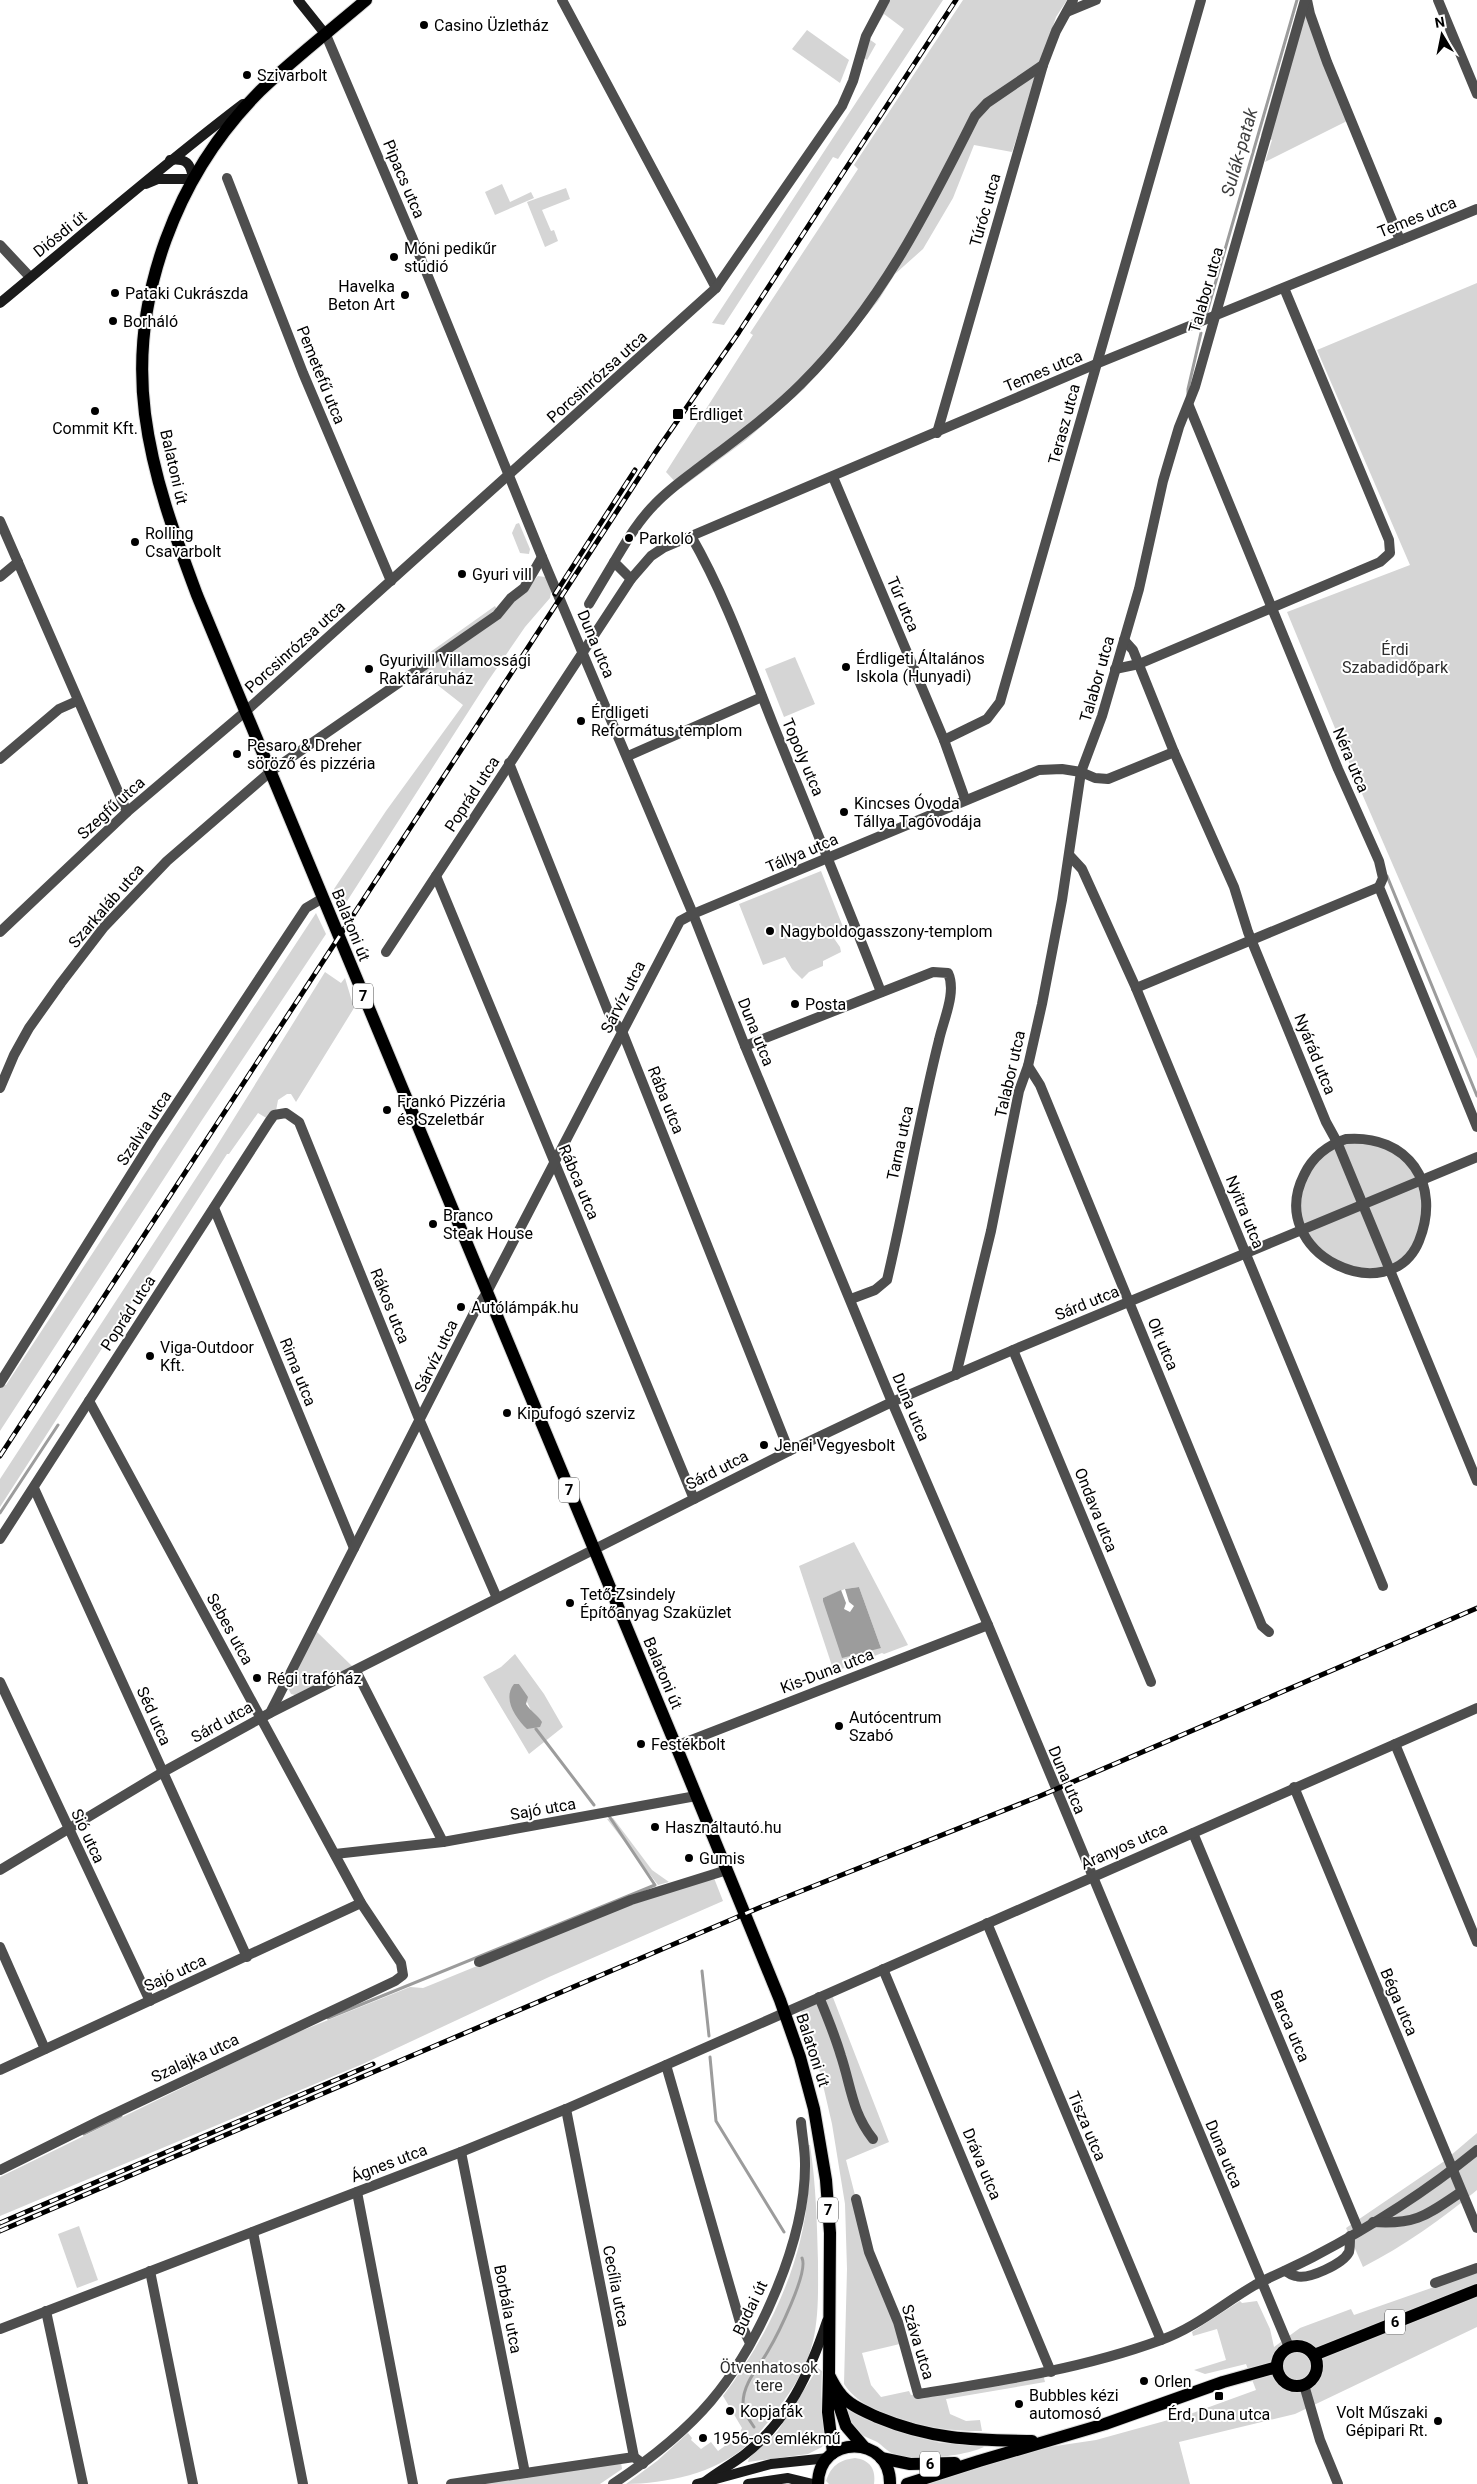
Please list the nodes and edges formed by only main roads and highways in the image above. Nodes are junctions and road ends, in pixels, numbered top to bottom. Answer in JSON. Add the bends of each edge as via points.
{"nodes":[{"id":1,"x":298,"y":0,"type":"edge"},
{"id":2,"x":366,"y":0,"type":"edge"},
{"id":3,"x":326,"y":34,"type":"junction"},
{"id":4,"x":260,"y":91,"type":"junction"},
{"id":5,"x":169,"y":160,"type":"junction"},
{"id":6,"x":193,"y":179,"type":"junction"},
{"id":7,"x":173,"y":180,"type":"junction"},
{"id":8,"x":139,"y":188,"type":"junction"},
{"id":9,"x":180,"y":202,"type":"junction"},
{"id":10,"x":0,"y":303,"type":"edge"},
{"id":11,"x":1477,"y":2290,"type":"edge"},
{"id":12,"x":830,"y":2312,"type":"junction"},
{"id":13,"x":1314,"y":2355,"type":"junction"},
{"id":14,"x":1277,"y":2367,"type":"junction"},
{"id":15,"x":830,"y":2375,"type":"junction"},
{"id":16,"x":1047,"y":2441,"type":"junction"},
{"id":17,"x":864,"y":2447,"type":"junction"},
{"id":18,"x":830,"y":2455,"type":"junction"},
{"id":19,"x":881,"y":2458,"type":"junction"},
{"id":20,"x":979,"y":2460,"type":"junction"},
{"id":21,"x":702,"y":2482,"type":"edge"},
{"id":22,"x":748,"y":2484,"type":"edge"},
{"id":23,"x":813,"y":2484,"type":"edge"},
{"id":24,"x":818,"y":2484,"type":"edge"},
{"id":25,"x":890,"y":2484,"type":"edge"},
{"id":26,"x":907,"y":2484,"type":"edge"}],
"edges":[{"from":1,"to":3,"type":"main road"},
{"from":2,"to":3,"type":"main road","name":"Balatoni út","number":"7"},
{"from":3,"to":4,"type":"main road","name":"Balatoni út","number":"7"},
{"from":4,"to":5,"type":"main road","name":"Diósdi út"},
{"from":4,"to":6,"type":"main road","name":"Balatoni út","number":"7","via":[[213,148]]},
{"from":5,"to":6,"type":"main road","via":[[188,162]]},
{"from":5,"to":8,"type":"main road","name":"Diósdi út"},
{"from":6,"to":7,"type":"main road","name":"Diósdi út"},
{"from":6,"to":9,"type":"main road","name":"Balatoni út","number":"7"},
{"from":7,"to":8,"type":"main road","name":"Diósdi út","via":[[158,179]]},
{"from":7,"to":9,"type":"main road","via":[[179,189]]},
{"from":8,"to":10,"type":"main road","name":"Diósdi út"},
{"from":9,"to":12,"type":"main road","name":"Balatoni út","number":"7","via":[[164,244],[144,341],[145,413],[162,495],[197,595],[784,2012],[814,2109],[826,2180]]},
{"from":11,"to":13,"type":"main road","number":"6"},
{"from":12,"to":15,"type":"main road","name":"Balatoni út","number":"7"},
{"from":12,"to":21,"type":"main road","via":[[812,2366],[780,2419],[744,2455]]},
{"from":13,"to":14,"type":"main road","via":[[1303,2346],[1289,2348],[1280,2356]]},
{"from":13,"to":14,"type":"main road","via":[[1318,2366],[1310,2382],[1304,2385],[1286,2383]]},
{"from":14,"to":16,"type":"main road","number":"6"},
{"from":15,"to":16,"type":"main road","via":[[846,2400],[899,2426],[938,2437],[964,2440]]},
{"from":15,"to":17,"type":"main road","number":"7","via":[[843,2420]]},
{"from":15,"to":18,"type":"main road","name":"Balatoni út","number":"7"},
{"from":16,"to":20,"type":"main road","number":"6"},
{"from":17,"to":18,"type":"main road","via":[[848,2446]]},
{"from":17,"to":19,"type":"main road","number":"6"},
{"from":18,"to":21,"type":"main road","via":[[771,2464]]},
{"from":18,"to":24,"type":"main road","via":[[820,2472]]},
{"from":19,"to":20,"type":"main road","number":"6","via":[[928,2464]]},
{"from":19,"to":25,"type":"main road","via":[[888,2469]]},
{"from":20,"to":26,"type":"main road","number":"6"},
{"from":22,"to":23,"type":"main road","via":[[788,2478]]}]}
